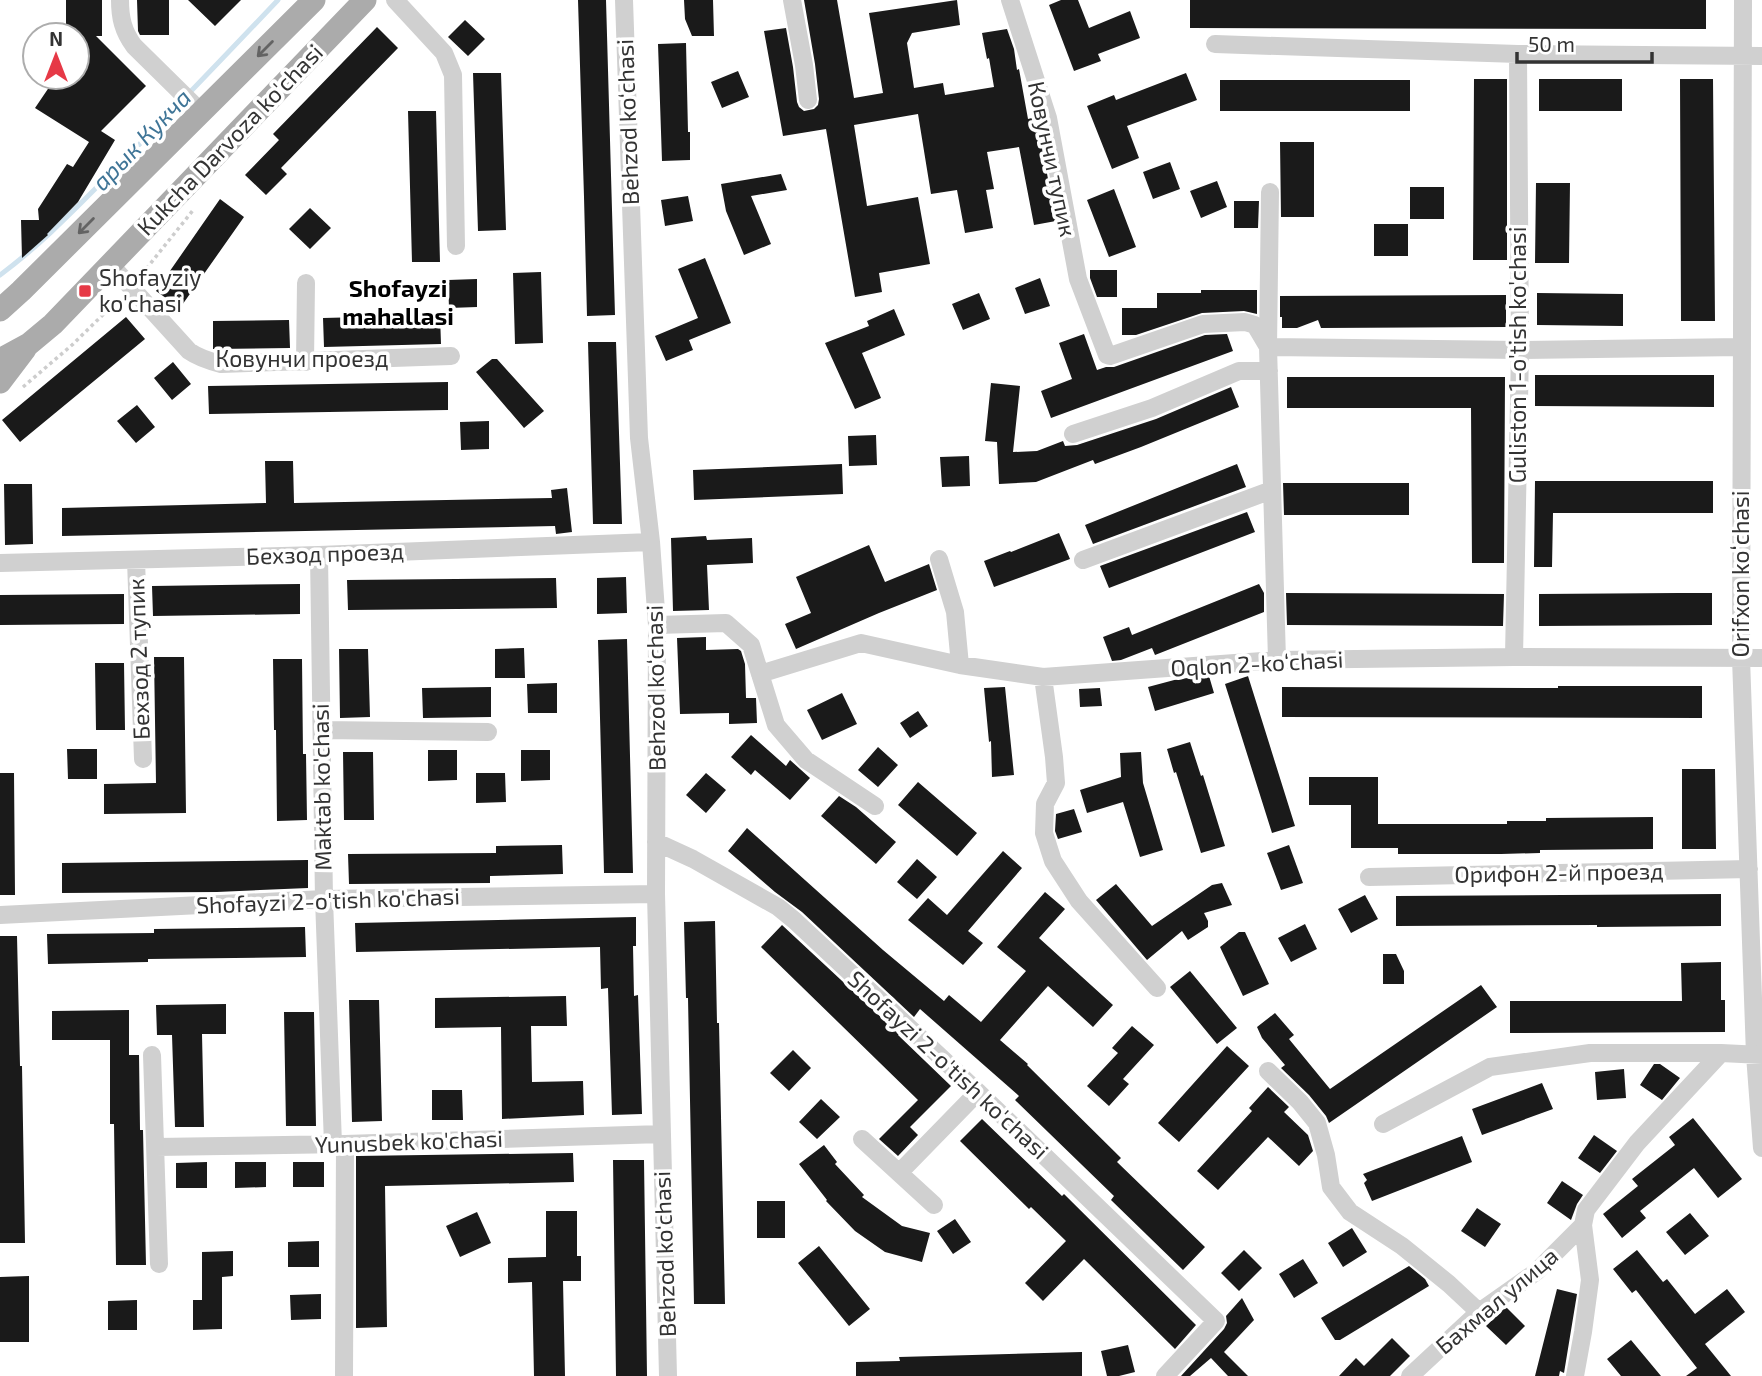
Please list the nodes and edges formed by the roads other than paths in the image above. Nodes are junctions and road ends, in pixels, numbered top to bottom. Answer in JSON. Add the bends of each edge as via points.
{"nodes":[{"id":1,"x":120,"y":0,"type":"edge"},
{"id":2,"x":314,"y":0,"type":"edge"},
{"id":3,"x":365,"y":0,"type":"edge"},
{"id":4,"x":395,"y":0,"type":"edge"},
{"id":5,"x":624,"y":0,"type":"edge"},
{"id":6,"x":792,"y":0,"type":"edge"},
{"id":7,"x":1010,"y":0,"type":"edge"},
{"id":8,"x":1742,"y":0,"type":"edge"},
{"id":9,"x":339,"y":27,"type":"junction"},
{"id":10,"x":1215,"y":44,"type":"dead end"},
{"id":11,"x":1518,"y":54,"type":"junction"},
{"id":12,"x":1744,"y":56,"type":"junction"},
{"id":13,"x":1762,"y":56,"type":"edge"},
{"id":14,"x":808,"y":100,"type":"dead end"},
{"id":15,"x":190,"y":101,"type":"junction"},
{"id":16,"x":1270,"y":192,"type":"dead end"},
{"id":17,"x":456,"y":246,"type":"dead end"},
{"id":18,"x":110,"y":264,"type":"junction"},
{"id":19,"x":306,"y":283,"type":"dead end"},
{"id":20,"x":0,"y":310,"type":"edge"},
{"id":21,"x":29,"y":344,"type":"junction"},
{"id":22,"x":1268,"y":347,"type":"junction"},
{"id":23,"x":1741,"y":347,"type":"junction"},
{"id":24,"x":1520,"y":350,"type":"junction"},
{"id":25,"x":451,"y":356,"type":"dead end"},
{"id":26,"x":0,"y":360,"type":"edge"},
{"id":27,"x":305,"y":362,"type":"junction"},
{"id":28,"x":1269,"y":371,"type":"junction"},
{"id":29,"x":0,"y":382,"type":"edge"},
{"id":30,"x":1073,"y":433,"type":"dead end"},
{"id":31,"x":1272,"y":490,"type":"junction"},
{"id":32,"x":650,"y":542,"type":"junction"},
{"id":33,"x":319,"y":555,"type":"junction"},
{"id":34,"x":939,"y":559,"type":"dead end"},
{"id":35,"x":136,"y":560,"type":"junction"},
{"id":36,"x":1083,"y":560,"type":"dead end"},
{"id":37,"x":0,"y":563,"type":"edge"},
{"id":38,"x":657,"y":625,"type":"junction"},
{"id":39,"x":1514,"y":657,"type":"junction"},
{"id":40,"x":1741,"y":658,"type":"junction"},
{"id":41,"x":1762,"y":658,"type":"edge"},
{"id":42,"x":1277,"y":660,"type":"junction"},
{"id":43,"x":960,"y":665,"type":"junction"},
{"id":44,"x":760,"y":674,"type":"junction"},
{"id":45,"x":1043,"y":677,"type":"junction"},
{"id":46,"x":322,"y":730,"type":"junction"},
{"id":47,"x":488,"y":732,"type":"dead end"},
{"id":48,"x":142,"y":758,"type":"dead end"},
{"id":49,"x":874,"y":806,"type":"dead end"},
{"id":50,"x":656,"y":842,"type":"junction"},
{"id":51,"x":1749,"y":869,"type":"junction"},
{"id":52,"x":1369,"y":877,"type":"dead end"},
{"id":53,"x":656,"y":894,"type":"junction"},
{"id":54,"x":324,"y":899,"type":"junction"},
{"id":55,"x":0,"y":915,"type":"edge"},
{"id":56,"x":1157,"y":988,"type":"dead end"},
{"id":57,"x":1721,"y":1053,"type":"junction"},
{"id":58,"x":152,"y":1055,"type":"dead end"},
{"id":59,"x":1759,"y":1055,"type":"edge"},
{"id":60,"x":1268,"y":1071,"type":"dead end"},
{"id":61,"x":978,"y":1092,"type":"junction"},
{"id":62,"x":1383,"y":1124,"type":"dead end"},
{"id":63,"x":662,"y":1134,"type":"junction"},
{"id":64,"x":862,"y":1139,"type":"dead end"},
{"id":65,"x":339,"y":1144,"type":"junction"},
{"id":66,"x":156,"y":1147,"type":"junction"},
{"id":67,"x":1762,"y":1148,"type":"edge"},
{"id":68,"x":899,"y":1173,"type":"junction"},
{"id":69,"x":933,"y":1205,"type":"dead end"},
{"id":70,"x":1583,"y":1225,"type":"junction"},
{"id":71,"x":159,"y":1264,"type":"dead end"},
{"id":72,"x":1479,"y":1312,"type":"junction"},
{"id":73,"x":344,"y":1376,"type":"edge"},
{"id":74,"x":668,"y":1376,"type":"edge"},
{"id":75,"x":1165,"y":1376,"type":"edge"},
{"id":76,"x":1410,"y":1376,"type":"edge"},
{"id":77,"x":1575,"y":1376,"type":"edge"}],
"edges":[{"from":1,"to":15,"type":"street","via":[[128,38]]},
{"from":2,"to":9,"type":"main road","via":[[318,21]]},
{"from":2,"to":15,"type":"main road","name":"Kukcha Darvoza ko'chasi","one_way":true},
{"from":3,"to":9,"type":"main road","name":"Kukcha Darvoza ko'chasi"},
{"from":4,"to":17,"type":"street","via":[[444,53],[453,75]]},
{"from":5,"to":32,"type":"street","name":"Behzod ko‘chasi","via":[[639,438]]},
{"from":6,"to":14,"type":"street"},
{"from":7,"to":22,"type":"street","name":"Ковунчи тупик","via":[[1048,118],[1078,279],[1107,355],[1203,324],[1251,323]]},
{"from":8,"to":12,"type":"street","name":"Orifxon koʻchasi"},
{"from":9,"to":18,"type":"main road","name":"Kukcha Darvoza ko'chasi"},
{"from":10,"to":11,"type":"street"},
{"from":11,"to":12,"type":"street"},
{"from":11,"to":24,"type":"street","name":"Guliston 1-o'tish ko'chasi"},
{"from":12,"to":13,"type":"street"},
{"from":12,"to":23,"type":"street","name":"Orifxon koʻchasi"},
{"from":15,"to":20,"type":"main road","name":"Kukcha Darvoza ko'chasi","one_way":true},
{"from":16,"to":22,"type":"street"},
{"from":18,"to":21,"type":"main road","name":"Kukcha Darvoza ko'chasi"},
{"from":18,"to":27,"type":"street","name":"Ковунчи проезд","via":[[196,356],[221,363]]},
{"from":19,"to":27,"type":"street"},
{"from":21,"to":26,"type":"main road","name":"Kukcha Darvoza ko'chasi"},
{"from":21,"to":29,"type":"main road"},
{"from":22,"to":24,"type":"street"},
{"from":22,"to":28,"type":"street"},
{"from":23,"to":24,"type":"street"},
{"from":23,"to":40,"type":"street","name":"Orifxon koʻchasi"},
{"from":24,"to":39,"type":"street","name":"Guliston 1-o'tish ko'chasi"},
{"from":25,"to":27,"type":"street","name":"Ковунчи проезд"},
{"from":28,"to":30,"type":"street","via":[[1239,371],[1152,408]]},
{"from":28,"to":31,"type":"street"},
{"from":31,"to":36,"type":"street"},
{"from":31,"to":42,"type":"street"},
{"from":32,"to":33,"type":"street","name":"Бехзод проезд"},
{"from":32,"to":38,"type":"street","name":"Behzod ko‘chasi"},
{"from":33,"to":35,"type":"street","name":"Бехзод проезд"},
{"from":33,"to":46,"type":"street","name":"Maktab ko'chasi"},
{"from":34,"to":43,"type":"street","via":[[955,612]]},
{"from":35,"to":37,"type":"street","name":"Бехзод проезд"},
{"from":35,"to":48,"type":"street","name":"Бехзод 2 тупик"},
{"from":38,"to":44,"type":"street","via":[[726,623],[751,645]]},
{"from":38,"to":50,"type":"street","name":"Behzod ko‘chasi"},
{"from":39,"to":40,"type":"street","name":"Oqlon 2-ko‘chasi"},
{"from":39,"to":42,"type":"street","name":"Oqlon 2-ko‘chasi"},
{"from":40,"to":41,"type":"street","name":"Oqlon 2-ko‘chasi"},
{"from":40,"to":51,"type":"street","name":"Orifxon koʻchasi"},
{"from":42,"to":45,"type":"street","name":"Oqlon 2-ko‘chasi"},
{"from":43,"to":44,"type":"street","name":"Oqlon 2-ko‘chasi","via":[[862,643]]},
{"from":43,"to":45,"type":"street","name":"Oqlon 2-ko‘chasi"},
{"from":44,"to":49,"type":"street","via":[[776,725],[806,760]]},
{"from":45,"to":56,"type":"street","via":[[1056,783],[1045,804],[1044,833],[1053,861],[1079,901]]},
{"from":46,"to":47,"type":"street"},
{"from":46,"to":54,"type":"street","name":"Maktab ko'chasi"},
{"from":50,"to":53,"type":"street","name":"Behzod ko‘chasi"},
{"from":50,"to":61,"type":"street","name":"Shofayzi 2-o'tish ko'chasi","via":[[778,907]]},
{"from":51,"to":52,"type":"street","name":"Орифон 2-й проезд"},
{"from":51,"to":59,"type":"street","name":"Orifxon koʻchasi"},
{"from":53,"to":54,"type":"street","name":"Shofayzi 2-o'tish ko'chasi"},
{"from":53,"to":63,"type":"street","name":"Behzod ko‘chasi"},
{"from":54,"to":55,"type":"street","name":"Shofayzi 2-o'tish ko'chasi"},
{"from":54,"to":65,"type":"street","name":"Maktab ko'chasi"},
{"from":57,"to":59,"type":"street"},
{"from":57,"to":62,"type":"street","via":[[1590,1054],[1490,1067]]},
{"from":57,"to":70,"type":"street","name":"Бахмал улица","via":[[1637,1143],[1586,1210]]},
{"from":58,"to":66,"type":"street"},
{"from":59,"to":67,"type":"street","name":"Orifxon koʻchasi"},
{"from":60,"to":72,"type":"street","via":[[1317,1124],[1331,1187],[1350,1212],[1402,1246]]},
{"from":61,"to":68,"type":"street"},
{"from":61,"to":75,"type":"street","name":"Shofayzi 2-o'tish ko'chasi","via":[[1216,1321]]},
{"from":63,"to":65,"type":"street","name":"Yunusbek ko'chasi"},
{"from":63,"to":74,"type":"street","name":"Behzod ko‘chasi"},
{"from":64,"to":68,"type":"street"},
{"from":65,"to":66,"type":"street","name":"Yunusbek ko'chasi"},
{"from":65,"to":73,"type":"street","name":"Maktab ko'chasi"},
{"from":66,"to":71,"type":"street"},
{"from":68,"to":69,"type":"street"},
{"from":70,"to":72,"type":"street","name":"Бахмал улица","via":[[1536,1272]]},
{"from":70,"to":77,"type":"street","name":"Бахмал улица","via":[[1590,1280]]},
{"from":72,"to":76,"type":"street","name":"Бахмал улица"}]}
